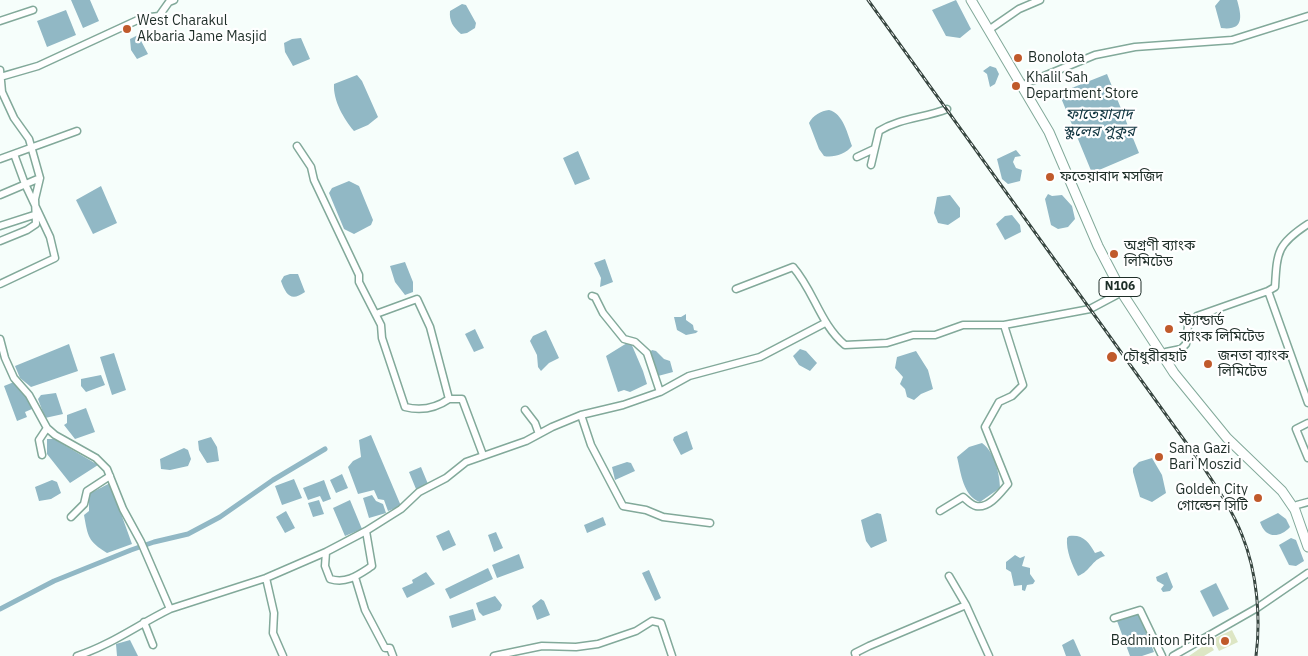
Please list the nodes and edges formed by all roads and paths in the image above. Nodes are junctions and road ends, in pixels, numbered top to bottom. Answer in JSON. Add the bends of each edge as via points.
{"nodes":[{"id":1,"x":174,"y":0,"type":"edge"},
{"id":2,"x":971,"y":0,"type":"edge"},
{"id":3,"x":977,"y":0,"type":"edge"},
{"id":4,"x":1040,"y":0,"type":"edge"},
{"id":5,"x":34,"y":10,"type":"dead end"},
{"id":6,"x":1308,"y":16,"type":"edge"},
{"id":7,"x":0,"y":21,"type":"edge"},
{"id":8,"x":993,"y":27,"type":"junction"},
{"id":9,"x":0,"y":74,"type":"edge"},
{"id":10,"x":1027,"y":83,"type":"junction"},
{"id":11,"x":947,"y":109,"type":"dead end"},
{"id":12,"x":77,"y":131,"type":"dead end"},
{"id":13,"x":297,"y":146,"type":"dead end"},
{"id":14,"x":31,"y":148,"type":"junction"},
{"id":15,"x":874,"y":149,"type":"junction"},
{"id":16,"x":14,"y":154,"type":"junction"},
{"id":17,"x":857,"y":157,"type":"dead end"},
{"id":18,"x":0,"y":159,"type":"edge"},
{"id":19,"x":871,"y":165,"type":"dead end"},
{"id":20,"x":40,"y":178,"type":"junction"},
{"id":21,"x":25,"y":184,"type":"junction"},
{"id":22,"x":0,"y":195,"type":"edge"},
{"id":23,"x":36,"y":211,"type":"junction"},
{"id":24,"x":1308,"y":224,"type":"edge"},
{"id":25,"x":0,"y":226,"type":"edge"},
{"id":26,"x":0,"y":241,"type":"edge"},
{"id":27,"x":0,"y":284,"type":"edge"},
{"id":28,"x":736,"y":289,"type":"dead end"},
{"id":29,"x":1122,"y":292,"type":"junction"},
{"id":30,"x":1268,"y":292,"type":"junction"},
{"id":31,"x":592,"y":296,"type":"dead end"},
{"id":32,"x":376,"y":314,"type":"junction"},
{"id":33,"x":825,"y":323,"type":"junction"},
{"id":34,"x":1004,"y":325,"type":"junction"},
{"id":35,"x":0,"y":339,"type":"edge"},
{"id":36,"x":1166,"y":352,"type":"junction"},
{"id":37,"x":660,"y":392,"type":"junction"},
{"id":38,"x":449,"y":399,"type":"junction"},
{"id":39,"x":1308,"y":403,"type":"edge"},
{"id":40,"x":525,"y":410,"type":"dead end"},
{"id":41,"x":581,"y":415,"type":"junction"},
{"id":42,"x":1308,"y":423,"type":"edge"},
{"id":43,"x":48,"y":428,"type":"junction"},
{"id":44,"x":539,"y":434,"type":"junction"},
{"id":45,"x":42,"y":455,"type":"dead end"},
{"id":46,"x":483,"y":455,"type":"junction"},
{"id":47,"x":1308,"y":458,"type":"edge"},
{"id":48,"x":110,"y":476,"type":"junction"},
{"id":49,"x":1308,"y":502,"type":"edge"},
{"id":50,"x":1297,"y":505,"type":"junction"},
{"id":51,"x":940,"y":511,"type":"dead end"},
{"id":52,"x":71,"y":516,"type":"dead end"},
{"id":53,"x":710,"y":523,"type":"dead end"},
{"id":54,"x":366,"y":531,"type":"junction"},
{"id":55,"x":1308,"y":533,"type":"edge"},
{"id":56,"x":1308,"y":547,"type":"edge"},
{"id":57,"x":326,"y":552,"type":"junction"},
{"id":58,"x":1308,"y":573,"type":"edge"},
{"id":59,"x":949,"y":576,"type":"dead end"},
{"id":60,"x":355,"y":577,"type":"junction"},
{"id":61,"x":266,"y":578,"type":"junction"},
{"id":62,"x":966,"y":605,"type":"junction"},
{"id":63,"x":170,"y":609,"type":"junction"},
{"id":64,"x":1114,"y":618,"type":"dead end"},
{"id":65,"x":144,"y":622,"type":"junction"},
{"id":66,"x":153,"y":645,"type":"dead end"},
{"id":67,"x":77,"y":656,"type":"edge"},
{"id":68,"x":284,"y":656,"type":"edge"},
{"id":69,"x":393,"y":656,"type":"edge"},
{"id":70,"x":494,"y":656,"type":"edge"},
{"id":71,"x":672,"y":656,"type":"edge"},
{"id":72,"x":856,"y":656,"type":"edge"},
{"id":73,"x":989,"y":656,"type":"edge"},
{"id":74,"x":1162,"y":656,"type":"edge"},
{"id":75,"x":1173,"y":656,"type":"edge"}],
"edges":[{"from":1,"to":9,"type":"street","via":[[159,16],[142,18],[38,66]]},
{"from":2,"to":29,"type":"highway","number":"N106","via":[[1050,132],[1098,246]]},
{"from":3,"to":8,"type":"highway","number":"N106"},
{"from":4,"to":8,"type":"street","via":[[1018,9]]},
{"from":5,"to":7,"type":"street"},
{"from":6,"to":10,"type":"street","via":[[1232,40],[1135,48],[1095,55]]},
{"from":8,"to":10,"type":"highway","number":"N106"},
{"from":9,"to":14,"type":"street","via":[[2,92]]},
{"from":10,"to":36,"type":"highway","number":"N106","via":[[1057,141],[1111,263]]},
{"from":11,"to":15,"type":"street","via":[[889,125],[879,132]]},
{"from":12,"to":14,"type":"street"},
{"from":13,"to":32,"type":"street","via":[[311,167],[314,180],[359,275],[359,282]]},
{"from":14,"to":16,"type":"street"},
{"from":14,"to":20,"type":"street"},
{"from":15,"to":17,"type":"street"},
{"from":15,"to":19,"type":"street"},
{"from":16,"to":18,"type":"street"},
{"from":16,"to":21,"type":"street"},
{"from":20,"to":21,"type":"street"},
{"from":20,"to":23,"type":"street"},
{"from":21,"to":22,"type":"street"},
{"from":21,"to":23,"type":"street"},
{"from":23,"to":25,"type":"street"},
{"from":23,"to":26,"type":"street","via":[[36,224]]},
{"from":23,"to":27,"type":"street","via":[[50,237],[55,258]]},
{"from":24,"to":30,"type":"street","via":[[1288,237],[1277,258],[1275,287]]},
{"from":28,"to":33,"type":"street","via":[[793,267]]},
{"from":29,"to":34,"type":"street","via":[[1090,309]]},
{"from":29,"to":56,"type":"highway","number":"N106","via":[[1174,373],[1227,438],[1282,490],[1295,510]]},
{"from":30,"to":36,"type":"street","via":[[1197,316],[1188,326],[1186,344],[1181,349]]},
{"from":30,"to":39,"type":"street"},
{"from":31,"to":37,"type":"street","via":[[596,297],[603,313],[624,338],[647,352]]},
{"from":32,"to":38,"type":"street","via":[[405,406],[416,409],[439,406]]},
{"from":32,"to":38,"type":"street","via":[[417,299],[430,327]]},
{"from":33,"to":34,"type":"street","via":[[845,345],[888,343],[913,334],[935,334],[963,326]]},
{"from":33,"to":37,"type":"street","via":[[760,357],[689,376]]},
{"from":34,"to":51,"type":"street","via":[[1023,385],[1012,396],[999,402],[985,427],[1008,484],[982,506],[973,505],[963,497]]},
{"from":35,"to":43,"type":"street","via":[[4,358],[14,378],[29,394]]},
{"from":36,"to":50,"type":"highway","number":"N106","via":[[1212,413],[1284,487]]},
{"from":37,"to":41,"type":"street"},
{"from":38,"to":46,"type":"street","via":[[462,399]]},
{"from":40,"to":44,"type":"street"},
{"from":41,"to":44,"type":"street"},
{"from":41,"to":53,"type":"street","via":[[590,445],[623,506],[663,517]]},
{"from":42,"to":47,"type":"street","via":[[1296,429]]},
{"from":43,"to":45,"type":"street","via":[[39,440]]},
{"from":43,"to":48,"type":"street","via":[[96,458]]},
{"from":44,"to":46,"type":"street"},
{"from":46,"to":54,"type":"street","via":[[419,492],[401,509]]},
{"from":48,"to":52,"type":"street","via":[[87,490],[84,504]]},
{"from":48,"to":63,"type":"street"},
{"from":49,"to":50,"type":"street"},
{"from":50,"to":55,"type":"highway","number":"N106"},
{"from":54,"to":57,"type":"street"},
{"from":54,"to":60,"type":"street","via":[[372,566]]},
{"from":57,"to":60,"type":"street","via":[[325,566],[330,578],[341,582]]},
{"from":57,"to":61,"type":"street"},
{"from":58,"to":75,"type":"street","via":[[1257,608]]},
{"from":59,"to":62,"type":"street"},
{"from":60,"to":69,"type":"street","via":[[365,610]]},
{"from":61,"to":63,"type":"street"},
{"from":61,"to":68,"type":"street","via":[[274,613],[273,633]]},
{"from":62,"to":72,"type":"street","via":[[869,646],[855,653]]},
{"from":62,"to":73,"type":"street"},
{"from":63,"to":65,"type":"street"},
{"from":64,"to":74,"type":"street","via":[[1140,610]]},
{"from":65,"to":66,"type":"street"},
{"from":65,"to":67,"type":"street","via":[[120,638]]},
{"from":70,"to":71,"type":"street","via":[[542,646],[598,644],[636,631],[652,621],[661,623]]}]}
